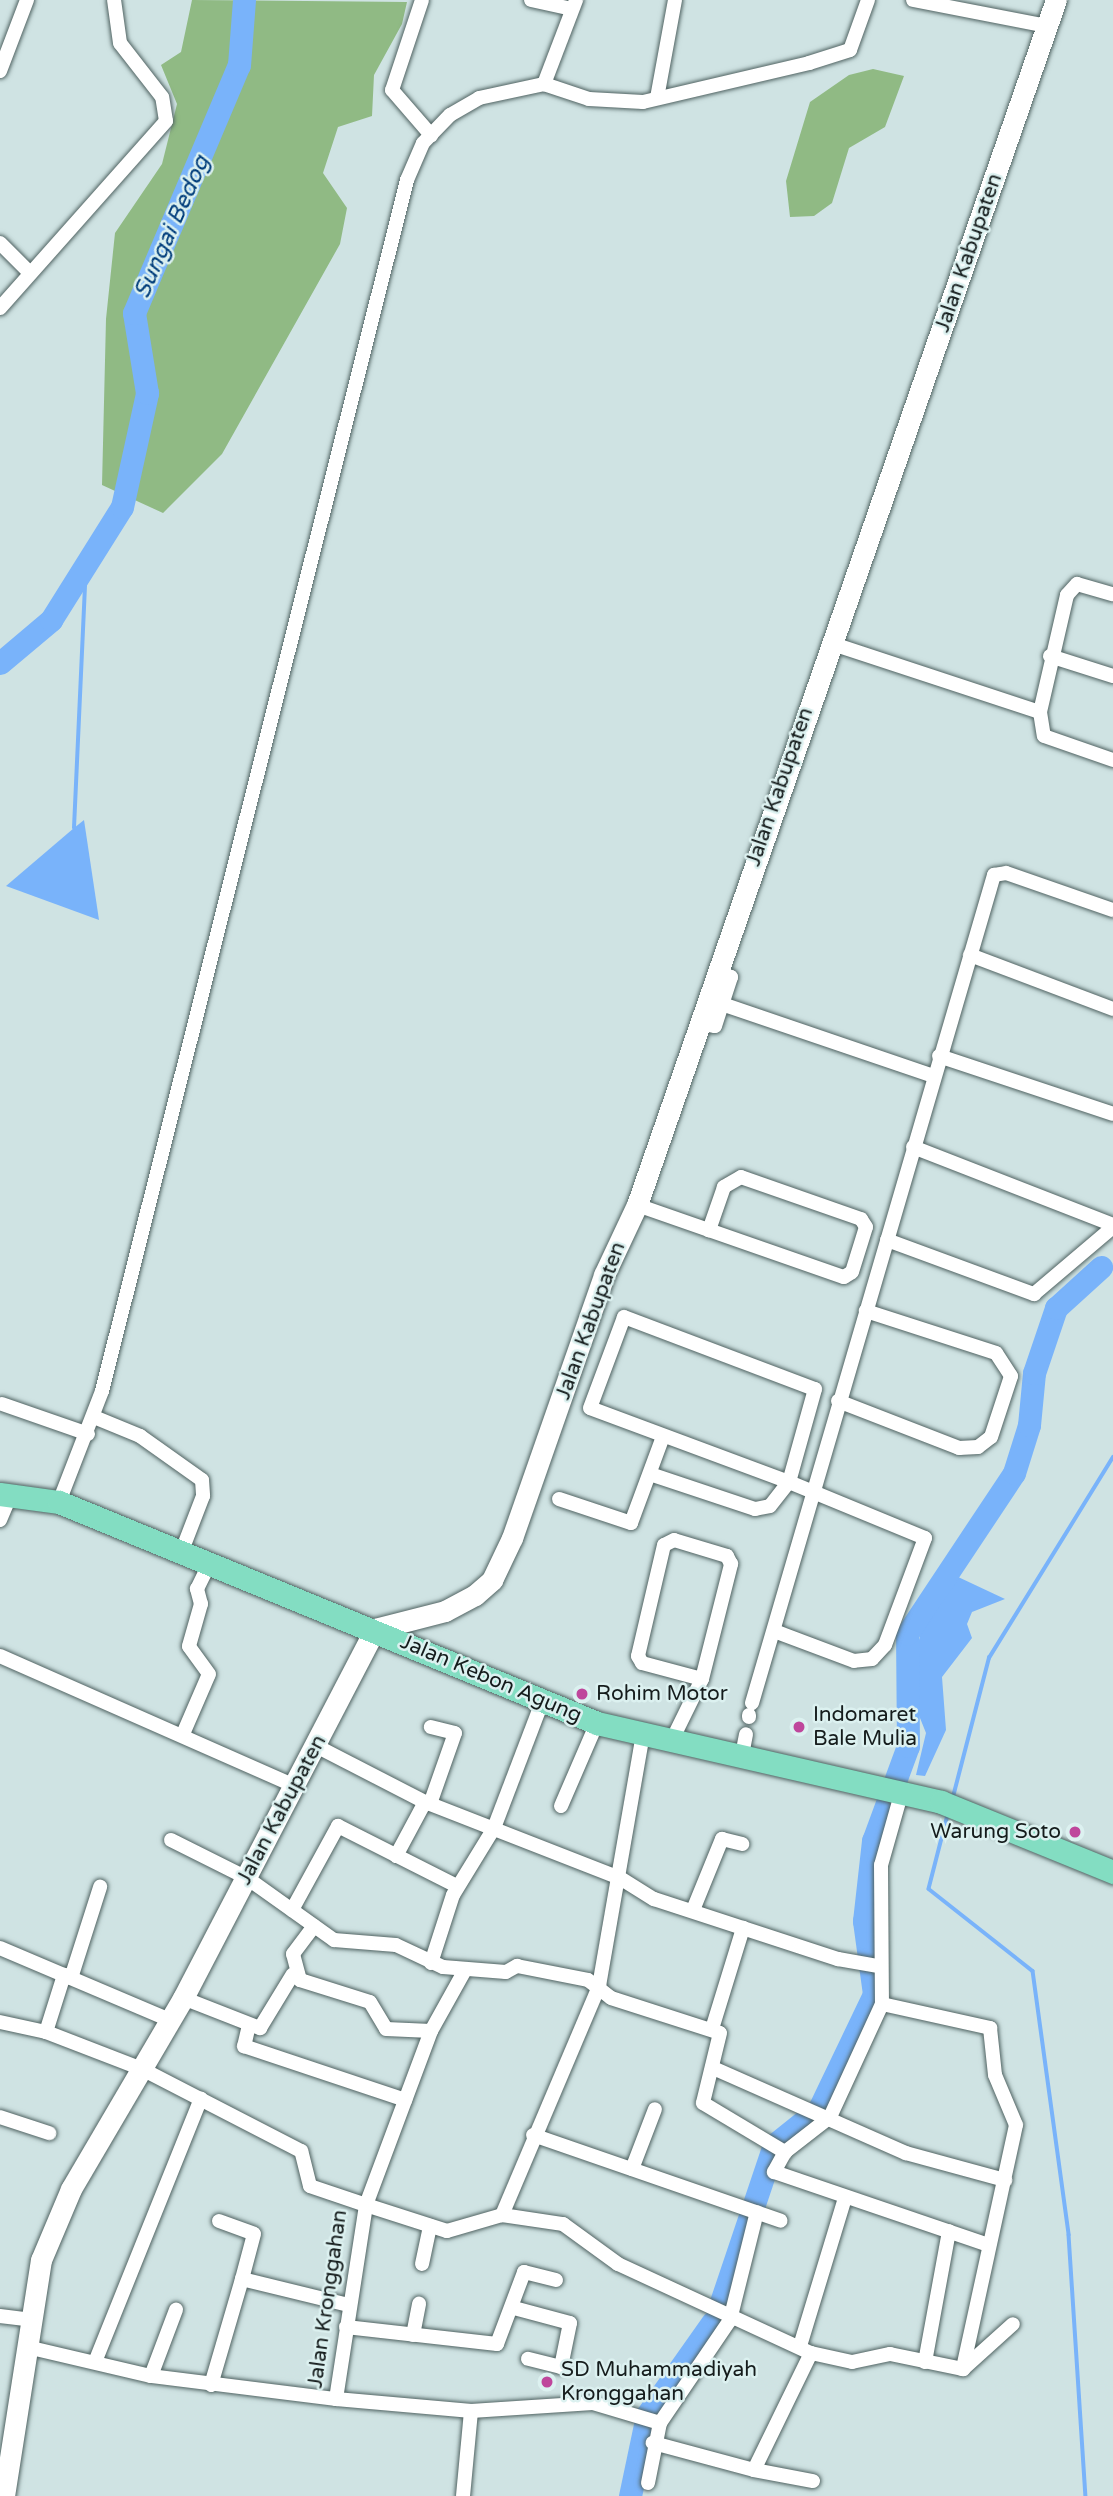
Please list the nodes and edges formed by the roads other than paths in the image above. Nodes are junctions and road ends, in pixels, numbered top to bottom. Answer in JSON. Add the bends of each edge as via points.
{"nodes":[{"id":1,"x":27,"y":0,"type":"edge"},
{"id":2,"x":114,"y":0,"type":"edge"},
{"id":3,"x":422,"y":0,"type":"edge"},
{"id":4,"x":531,"y":0,"type":"edge"},
{"id":5,"x":675,"y":0,"type":"edge"},
{"id":6,"x":868,"y":0,"type":"edge"},
{"id":7,"x":914,"y":0,"type":"edge"},
{"id":8,"x":1056,"y":0,"type":"edge"},
{"id":9,"x":574,"y":5,"type":"edge"},
{"id":10,"x":1047,"y":26,"type":"junction"},
{"id":11,"x":0,"y":72,"type":"edge"},
{"id":12,"x":544,"y":84,"type":"junction"},
{"id":13,"x":657,"y":98,"type":"junction"},
{"id":14,"x":431,"y":135,"type":"junction"},
{"id":15,"x":0,"y":243,"type":"edge"},
{"id":16,"x":29,"y":272,"type":"junction"},
{"id":17,"x":0,"y":308,"type":"edge"},
{"id":18,"x":1113,"y":594,"type":"edge"},
{"id":19,"x":830,"y":643,"type":"junction"},
{"id":20,"x":1051,"y":656,"type":"junction"},
{"id":21,"x":1113,"y":677,"type":"edge"},
{"id":22,"x":1040,"y":712,"type":"junction"},
{"id":23,"x":1113,"y":760,"type":"edge"},
{"id":24,"x":1113,"y":911,"type":"edge"},
{"id":25,"x":970,"y":956,"type":"junction"},
{"id":26,"x":717,"y":972,"type":"junction"},
{"id":27,"x":722,"y":1004,"type":"junction"},
{"id":28,"x":1113,"y":1009,"type":"edge"},
{"id":29,"x":699,"y":1023,"type":"junction"},
{"id":30,"x":939,"y":1056,"type":"junction"},
{"id":31,"x":933,"y":1076,"type":"junction"},
{"id":32,"x":1113,"y":1114,"type":"edge"},
{"id":33,"x":913,"y":1147,"type":"junction"},
{"id":34,"x":637,"y":1205,"type":"junction"},
{"id":35,"x":1113,"y":1226,"type":"edge"},
{"id":36,"x":709,"y":1230,"type":"junction"},
{"id":37,"x":887,"y":1240,"type":"junction"},
{"id":38,"x":866,"y":1311,"type":"junction"},
{"id":39,"x":838,"y":1401,"type":"junction"},
{"id":40,"x":2,"y":1404,"type":"dead end"},
{"id":41,"x":94,"y":1417,"type":"junction"},
{"id":42,"x":88,"y":1434,"type":"junction"},
{"id":43,"x":663,"y":1439,"type":"junction"},
{"id":44,"x":650,"y":1474,"type":"junction"},
{"id":45,"x":789,"y":1482,"type":"junction"},
{"id":46,"x":4,"y":1492,"type":"edge"},
{"id":47,"x":814,"y":1494,"type":"junction"},
{"id":48,"x":559,"y":1499,"type":"dead end"},
{"id":49,"x":59,"y":1502,"type":"junction"},
{"id":50,"x":0,"y":1520,"type":"edge"},
{"id":51,"x":181,"y":1553,"type":"junction"},
{"id":52,"x":209,"y":1564,"type":"junction"},
{"id":53,"x":375,"y":1629,"type":"junction"},
{"id":54,"x":777,"y":1632,"type":"junction"},
{"id":55,"x":0,"y":1656,"type":"edge"},
{"id":56,"x":702,"y":1679,"type":"junction"},
{"id":57,"x":542,"y":1702,"type":"junction"},
{"id":58,"x":750,"y":1712,"type":"dead end"},
{"id":59,"x":597,"y":1723,"type":"junction"},
{"id":60,"x":431,"y":1727,"type":"dead end"},
{"id":61,"x":183,"y":1734,"type":"junction"},
{"id":62,"x":643,"y":1735,"type":"junction"},
{"id":63,"x":672,"y":1740,"type":"junction"},
{"id":64,"x":316,"y":1746,"type":"junction"},
{"id":65,"x":295,"y":1786,"type":"junction"},
{"id":66,"x":902,"y":1791,"type":"junction"},
{"id":67,"x":428,"y":1803,"type":"junction"},
{"id":68,"x":561,"y":1806,"type":"dead end"},
{"id":69,"x":494,"y":1828,"type":"junction"},
{"id":70,"x":171,"y":1840,"type":"dead end"},
{"id":71,"x":742,"y":1844,"type":"dead end"},
{"id":72,"x":396,"y":1856,"type":"junction"},
{"id":73,"x":1113,"y":1872,"type":"edge"},
{"id":74,"x":247,"y":1878,"type":"junction"},
{"id":75,"x":620,"y":1878,"type":"junction"},
{"id":76,"x":457,"y":1886,"type":"junction"},
{"id":77,"x":100,"y":1887,"type":"dead end"},
{"id":78,"x":292,"y":1910,"type":"junction"},
{"id":79,"x":693,"y":1910,"type":"junction"},
{"id":80,"x":314,"y":1926,"type":"junction"},
{"id":81,"x":743,"y":1928,"type":"junction"},
{"id":82,"x":0,"y":1948,"type":"edge"},
{"id":83,"x":431,"y":1963,"type":"junction"},
{"id":84,"x":878,"y":1966,"type":"junction"},
{"id":85,"x":465,"y":1970,"type":"junction"},
{"id":86,"x":293,"y":1974,"type":"junction"},
{"id":87,"x":67,"y":1976,"type":"junction"},
{"id":88,"x":599,"y":1986,"type":"junction"},
{"id":89,"x":183,"y":1998,"type":"junction"},
{"id":90,"x":882,"y":2004,"type":"junction"},
{"id":91,"x":170,"y":2020,"type":"junction"},
{"id":92,"x":0,"y":2022,"type":"edge"},
{"id":93,"x":249,"y":2025,"type":"junction"},
{"id":94,"x":712,"y":2029,"type":"junction"},
{"id":95,"x":431,"y":2031,"type":"junction"},
{"id":96,"x":46,"y":2032,"type":"junction"},
{"id":97,"x":713,"y":2068,"type":"junction"},
{"id":98,"x":142,"y":2069,"type":"junction"},
{"id":99,"x":201,"y":2098,"type":"junction"},
{"id":100,"x":405,"y":2100,"type":"junction"},
{"id":101,"x":654,"y":2109,"type":"dead end"},
{"id":102,"x":0,"y":2117,"type":"edge"},
{"id":103,"x":830,"y":2117,"type":"junction"},
{"id":104,"x":49,"y":2133,"type":"dead end"},
{"id":105,"x":533,"y":2135,"type":"junction"},
{"id":106,"x":782,"y":2150,"type":"junction"},
{"id":107,"x":632,"y":2169,"type":"junction"},
{"id":108,"x":1005,"y":2180,"type":"junction"},
{"id":109,"x":845,"y":2198,"type":"junction"},
{"id":110,"x":366,"y":2205,"type":"junction"},
{"id":111,"x":757,"y":2212,"type":"junction"},
{"id":112,"x":502,"y":2215,"type":"junction"},
{"id":113,"x":219,"y":2221,"type":"dead end"},
{"id":114,"x":781,"y":2221,"type":"dead end"},
{"id":115,"x":430,"y":2226,"type":"junction"},
{"id":116,"x":949,"y":2231,"type":"junction"},
{"id":117,"x":989,"y":2245,"type":"junction"},
{"id":118,"x":422,"y":2264,"type":"dead end"},
{"id":119,"x":242,"y":2279,"type":"junction"},
{"id":120,"x":556,"y":2280,"type":"dead end"},
{"id":121,"x":419,"y":2304,"type":"dead end"},
{"id":122,"x":349,"y":2305,"type":"junction"},
{"id":123,"x":514,"y":2308,"type":"junction"},
{"id":124,"x":176,"y":2310,"type":"dead end"},
{"id":125,"x":0,"y":2316,"type":"edge"},
{"id":126,"x":32,"y":2320,"type":"junction"},
{"id":127,"x":730,"y":2320,"type":"junction"},
{"id":128,"x":1013,"y":2324,"type":"dead end"},
{"id":129,"x":346,"y":2327,"type":"junction"},
{"id":130,"x":413,"y":2335,"type":"junction"},
{"id":131,"x":27,"y":2347,"type":"junction"},
{"id":132,"x":806,"y":2349,"type":"junction"},
{"id":133,"x":528,"y":2359,"type":"dead end"},
{"id":134,"x":95,"y":2362,"type":"junction"},
{"id":135,"x":925,"y":2362,"type":"junction"},
{"id":136,"x":963,"y":2369,"type":"junction"},
{"id":137,"x":151,"y":2376,"type":"junction"},
{"id":138,"x":211,"y":2385,"type":"junction"},
{"id":139,"x":336,"y":2399,"type":"junction"},
{"id":140,"x":471,"y":2411,"type":"junction"},
{"id":141,"x":660,"y":2423,"type":"junction"},
{"id":142,"x":653,"y":2443,"type":"junction"},
{"id":143,"x":6,"y":2449,"type":"edge"},
{"id":144,"x":754,"y":2470,"type":"junction"},
{"id":145,"x":813,"y":2481,"type":"dead end"},
{"id":146,"x":648,"y":2483,"type":"dead end"},
{"id":147,"x":4,"y":2496,"type":"edge"},
{"id":148,"x":463,"y":2496,"type":"edge"}],
"edges":[{"from":1,"to":11,"type":"street"},
{"from":2,"to":16,"type":"street","via":[[120,43],[162,97],[166,121]]},
{"from":3,"to":14,"type":"street","via":[[392,90]]},
{"from":4,"to":9,"type":"street"},
{"from":5,"to":13,"type":"street"},
{"from":6,"to":13,"type":"street","via":[[857,41],[841,54]]},
{"from":7,"to":10,"type":"street"},
{"from":8,"to":10,"type":"main road","name":"Jalan Kabupaten"},
{"from":9,"to":12,"type":"street"},
{"from":10,"to":19,"type":"main road","name":"Jalan Kabupaten"},
{"from":12,"to":13,"type":"street","via":[[609,102]]},
{"from":12,"to":14,"type":"street","via":[[479,98]]},
{"from":14,"to":41,"type":"street","via":[[415,161],[390,234]]},
{"from":15,"to":16,"type":"street"},
{"from":16,"to":17,"type":"street"},
{"from":18,"to":20,"type":"street","via":[[1072,587]]},
{"from":19,"to":22,"type":"street"},
{"from":19,"to":26,"type":"main road","name":"Jalan Kabupaten"},
{"from":20,"to":21,"type":"street"},
{"from":20,"to":22,"type":"street"},
{"from":22,"to":23,"type":"street","via":[[1044,736]]},
{"from":24,"to":25,"type":"street","via":[[999,872],[986,892]]},
{"from":25,"to":28,"type":"street"},
{"from":25,"to":30,"type":"street"},
{"from":26,"to":27,"type":"street","via":[[731,977]]},
{"from":26,"to":29,"type":"main road","name":"Jalan Kabupaten"},
{"from":27,"to":29,"type":"street","via":[[715,1027]]},
{"from":27,"to":31,"type":"street"},
{"from":29,"to":34,"type":"main road","name":"Jalan Kabupaten"},
{"from":30,"to":31,"type":"street"},
{"from":30,"to":32,"type":"street"},
{"from":31,"to":33,"type":"street"},
{"from":33,"to":35,"type":"street"},
{"from":33,"to":37,"type":"street"},
{"from":34,"to":36,"type":"street"},
{"from":34,"to":53,"type":"main road","name":"Jalan Kabupaten","via":[[604,1275],[530,1491],[492,1580],[445,1611]]},
{"from":35,"to":37,"type":"street","via":[[1034,1294]]},
{"from":36,"to":36,"type":"street","via":[[724,1187],[741,1177],[861,1219],[866,1227],[852,1272],[844,1278]]},
{"from":37,"to":38,"type":"street"},
{"from":38,"to":39,"type":"street"},
{"from":38,"to":39,"type":"street","via":[[996,1353],[1011,1376],[991,1437],[978,1447],[959,1448]]},
{"from":39,"to":47,"type":"street"},
{"from":40,"to":42,"type":"street"},
{"from":41,"to":42,"type":"street"},
{"from":41,"to":51,"type":"street","via":[[140,1436],[202,1480],[203,1496]]},
{"from":42,"to":49,"type":"street"},
{"from":43,"to":44,"type":"street"},
{"from":43,"to":45,"type":"street"},
{"from":43,"to":45,"type":"street","via":[[590,1408],[624,1317],[815,1389]]},
{"from":44,"to":45,"type":"street","via":[[755,1508],[770,1506]]},
{"from":44,"to":48,"type":"street","via":[[631,1523]]},
{"from":45,"to":47,"type":"street"},
{"from":46,"to":49,"type":"main road","name":"Jalan Kebon Agung"},
{"from":46,"to":50,"type":"street"},
{"from":47,"to":54,"type":"street"},
{"from":47,"to":54,"type":"street","via":[[913,1528],[925,1538],[926,1549],[872,1660],[854,1661]]},
{"from":49,"to":51,"type":"main road","name":"Jalan Kebon Agung"},
{"from":51,"to":52,"type":"main road","name":"Jalan Kebon Agung"},
{"from":52,"to":53,"type":"main road","name":"Jalan Kebon Agung"},
{"from":52,"to":61,"type":"street","via":[[197,1590],[201,1604],[189,1646],[209,1674]]},
{"from":53,"to":57,"type":"main road","name":"Jalan Kebon Agung"},
{"from":53,"to":64,"type":"main road","name":"Jalan Kabupaten"},
{"from":54,"to":58,"type":"street"},
{"from":55,"to":61,"type":"street"},
{"from":56,"to":56,"type":"street","via":[[642,1663],[638,1656],[664,1545],[674,1539],[727,1556],[732,1564]]},
{"from":56,"to":63,"type":"street"},
{"from":57,"to":59,"type":"main road","name":"Jalan Kebon Agung"},
{"from":57,"to":69,"type":"street"},
{"from":59,"to":62,"type":"main road","name":"Jalan Kebon Agung"},
{"from":59,"to":68,"type":"street"},
{"from":60,"to":67,"type":"street","via":[[455,1733]]},
{"from":61,"to":65,"type":"street"},
{"from":62,"to":63,"type":"main road","name":"Jalan Kebon Agung"},
{"from":62,"to":75,"type":"street"},
{"from":63,"to":66,"type":"main road","name":"Jalan Kebon Agung","via":[[744,1744]]},
{"from":64,"to":65,"type":"main road","name":"Jalan Kabupaten"},
{"from":64,"to":67,"type":"street"},
{"from":65,"to":74,"type":"main road","name":"Jalan Kabupaten"},
{"from":66,"to":73,"type":"main road","name":"Jalan Kebon Agung","via":[[964,1810]]},
{"from":66,"to":84,"type":"street","via":[[883,1851]]},
{"from":67,"to":69,"type":"street"},
{"from":67,"to":72,"type":"street"},
{"from":69,"to":75,"type":"street"},
{"from":69,"to":76,"type":"street"},
{"from":70,"to":74,"type":"street"},
{"from":71,"to":79,"type":"street","via":[[722,1839]]},
{"from":72,"to":76,"type":"street"},
{"from":72,"to":78,"type":"street","via":[[338,1826]]},
{"from":74,"to":78,"type":"street"},
{"from":74,"to":89,"type":"main road","name":"Jalan Kabupaten"},
{"from":75,"to":79,"type":"street","via":[[654,1899]]},
{"from":75,"to":88,"type":"street"},
{"from":76,"to":83,"type":"street"},
{"from":77,"to":87,"type":"street"},
{"from":78,"to":80,"type":"street"},
{"from":79,"to":81,"type":"street"},
{"from":80,"to":83,"type":"street","via":[[334,1940],[396,1945]]},
{"from":80,"to":86,"type":"street","via":[[293,1954]]},
{"from":81,"to":84,"type":"street"},
{"from":81,"to":94,"type":"street"},
{"from":82,"to":87,"type":"street"},
{"from":83,"to":85,"type":"street"},
{"from":84,"to":90,"type":"street"},
{"from":85,"to":88,"type":"street","via":[[528,1967]]},
{"from":85,"to":95,"type":"street"},
{"from":86,"to":93,"type":"street","via":[[262,2026]]},
{"from":86,"to":95,"type":"street","via":[[370,2002],[383,2028]]},
{"from":87,"to":91,"type":"street"},
{"from":87,"to":96,"type":"street"},
{"from":88,"to":94,"type":"street","via":[[611,1997]]},
{"from":88,"to":105,"type":"street","via":[[579,2043]]},
{"from":89,"to":91,"type":"main road","name":"Jalan Kabupaten"},
{"from":89,"to":93,"type":"street"},
{"from":90,"to":103,"type":"street"},
{"from":90,"to":108,"type":"street","via":[[990,2028],[995,2074],[1017,2125]]},
{"from":91,"to":98,"type":"main road","name":"Jalan Kabupaten"},
{"from":92,"to":96,"type":"street","name":"Jalan Kronggahan"},
{"from":93,"to":100,"type":"street","via":[[244,2046],[374,2094]]},
{"from":94,"to":97,"type":"street","via":[[722,2036]]},
{"from":95,"to":100,"type":"street"},
{"from":96,"to":98,"type":"street","name":"Jalan Kronggahan"},
{"from":97,"to":103,"type":"street"},
{"from":97,"to":106,"type":"street","via":[[706,2108]]},
{"from":98,"to":99,"type":"street","name":"Jalan Kronggahan"},
{"from":98,"to":126,"type":"main road","name":"Jalan Kabupaten","via":[[57,2220],[41,2260]]},
{"from":99,"to":110,"type":"street","name":"Jalan Kronggahan","via":[[300,2151],[310,2186]]},
{"from":99,"to":134,"type":"street"},
{"from":100,"to":110,"type":"street"},
{"from":101,"to":107,"type":"street"},
{"from":102,"to":104,"type":"street"},
{"from":103,"to":106,"type":"street"},
{"from":103,"to":108,"type":"street","via":[[906,2153]]},
{"from":105,"to":107,"type":"street"},
{"from":105,"to":112,"type":"street"},
{"from":106,"to":109,"type":"street","via":[[776,2175]]},
{"from":107,"to":111,"type":"street"},
{"from":108,"to":117,"type":"street"},
{"from":109,"to":116,"type":"street"},
{"from":109,"to":132,"type":"street"},
{"from":110,"to":115,"type":"street"},
{"from":110,"to":122,"type":"street","name":"Jalan Kronggahan"},
{"from":111,"to":114,"type":"street"},
{"from":111,"to":127,"type":"street"},
{"from":112,"to":115,"type":"street","via":[[452,2231]]},
{"from":112,"to":127,"type":"street","via":[[563,2224],[618,2264]]},
{"from":113,"to":119,"type":"street","via":[[254,2234]]},
{"from":115,"to":118,"type":"street"},
{"from":116,"to":117,"type":"street"},
{"from":116,"to":135,"type":"street"},
{"from":117,"to":136,"type":"street"},
{"from":119,"to":122,"type":"street"},
{"from":119,"to":138,"type":"street"},
{"from":120,"to":123,"type":"street","via":[[524,2273]]},
{"from":121,"to":130,"type":"street"},
{"from":122,"to":129,"type":"street","name":"Jalan Kronggahan"},
{"from":123,"to":130,"type":"street","via":[[498,2344]]},
{"from":123,"to":133,"type":"street","via":[[570,2323],[561,2367]]},
{"from":124,"to":137,"type":"street"},
{"from":125,"to":126,"type":"street"},
{"from":126,"to":131,"type":"main road","name":"Jalan Kabupaten"},
{"from":127,"to":132,"type":"street"},
{"from":127,"to":141,"type":"street"},
{"from":128,"to":136,"type":"street"},
{"from":129,"to":130,"type":"street"},
{"from":129,"to":139,"type":"street","name":"Jalan Kronggahan"},
{"from":131,"to":134,"type":"street","name":"Jalan Kronggahan"},
{"from":131,"to":143,"type":"main road","name":"Jalan Kabupaten"},
{"from":132,"to":135,"type":"street","via":[[836,2361],[881,2353]]},
{"from":132,"to":144,"type":"street"},
{"from":134,"to":137,"type":"street","name":"Jalan Kronggahan"},
{"from":135,"to":136,"type":"street"},
{"from":137,"to":138,"type":"street","name":"Jalan Kronggahan"},
{"from":138,"to":139,"type":"street","name":"Jalan Kronggahan"},
{"from":139,"to":140,"type":"street"},
{"from":140,"to":141,"type":"street","via":[[593,2403]]},
{"from":140,"to":148,"type":"street"},
{"from":141,"to":142,"type":"street"},
{"from":142,"to":144,"type":"street"},
{"from":142,"to":146,"type":"street"},
{"from":143,"to":147,"type":"main road","name":"Jalan Kabupaten"},
{"from":144,"to":145,"type":"street"}]}
